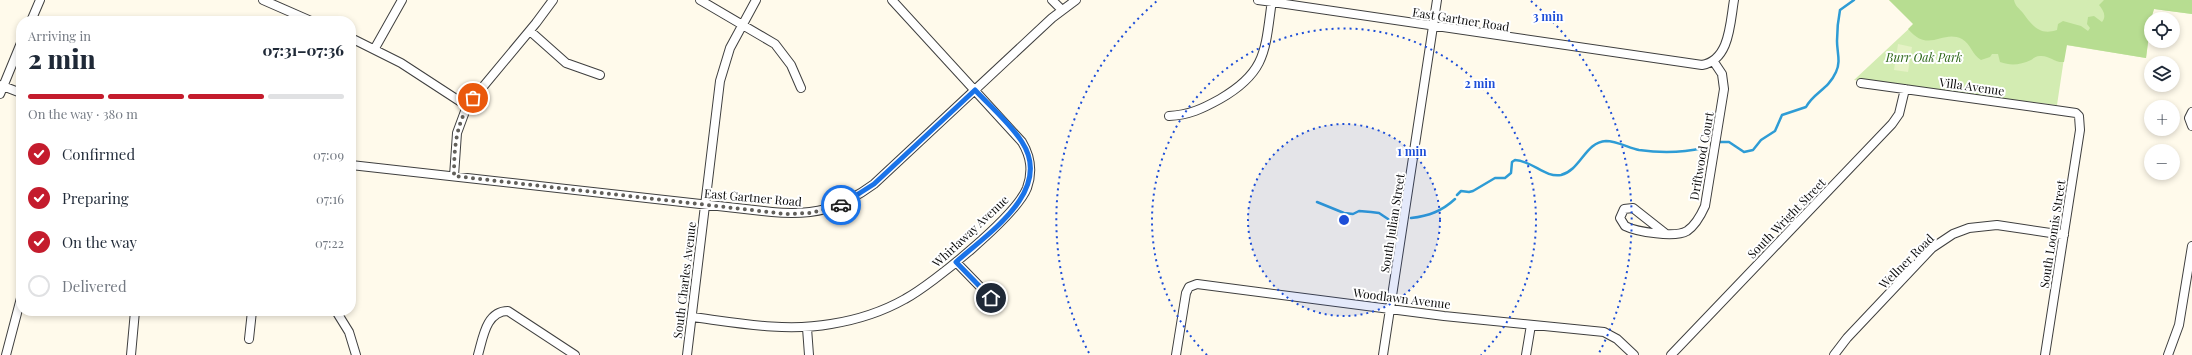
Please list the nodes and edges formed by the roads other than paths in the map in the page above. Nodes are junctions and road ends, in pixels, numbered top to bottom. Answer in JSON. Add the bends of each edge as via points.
{"nodes":[{"id":1,"x":40,"y":0,"type":"edge"},
{"id":2,"x":263,"y":0,"type":"edge"},
{"id":3,"x":402,"y":0,"type":"edge"},
{"id":4,"x":553,"y":0,"type":"edge"},
{"id":5,"x":700,"y":0,"type":"edge"},
{"id":6,"x":756,"y":0,"type":"edge"},
{"id":7,"x":892,"y":0,"type":"edge"},
{"id":8,"x":1052,"y":0,"type":"edge"},
{"id":9,"x":1076,"y":0,"type":"edge"},
{"id":10,"x":1258,"y":0,"type":"edge"},
{"id":11,"x":1437,"y":0,"type":"edge"},
{"id":12,"x":1734,"y":0,"type":"edge"},
{"id":13,"x":1272,"y":1,"type":"edge"},
{"id":14,"x":1062,"y":10,"type":"junction"},
{"id":15,"x":33,"y":16,"type":"edge"},
{"id":16,"x":300,"y":16,"type":"edge"},
{"id":17,"x":743,"y":24,"type":"junction"},
{"id":18,"x":1433,"y":27,"type":"junction"},
{"id":19,"x":530,"y":31,"type":"junction"},
{"id":20,"x":356,"y":40,"type":"edge"},
{"id":21,"x":375,"y":48,"type":"junction"},
{"id":22,"x":16,"y":54,"type":"edge"},
{"id":23,"x":1714,"y":62,"type":"junction"},
{"id":24,"x":600,"y":75,"type":"dead end"},
{"id":25,"x":1861,"y":83,"type":"dead end"},
{"id":26,"x":1,"y":88,"type":"edge"},
{"id":27,"x":801,"y":88,"type":"dead end"},
{"id":28,"x":1905,"y":89,"type":"junction"},
{"id":29,"x":975,"y":90,"type":"junction"},
{"id":30,"x":16,"y":92,"type":"edge"},
{"id":31,"x":467,"y":106,"type":"junction"},
{"id":32,"x":2192,"y":112,"type":"edge"},
{"id":33,"x":1169,"y":116,"type":"dead end"},
{"id":34,"x":2079,"y":116,"type":"joint"},
{"id":35,"x":2192,"y":126,"type":"edge"},
{"id":36,"x":356,"y":166,"type":"edge"},
{"id":37,"x":454,"y":176,"type":"junction"},
{"id":38,"x":705,"y":205,"type":"junction"},
{"id":39,"x":1666,"y":234,"type":"junction"},
{"id":40,"x":2064,"y":235,"type":"junction"},
{"id":41,"x":2192,"y":246,"type":"edge"},
{"id":42,"x":956,"y":262,"type":"junction"},
{"id":43,"x":2190,"y":272,"type":"edge"},
{"id":44,"x":991,"y":298,"type":"dead end"},
{"id":45,"x":1391,"y":309,"type":"junction"},
{"id":46,"x":16,"y":316,"type":"edge"},
{"id":47,"x":134,"y":316,"type":"edge"},
{"id":48,"x":251,"y":316,"type":"edge"},
{"id":49,"x":339,"y":316,"type":"edge"},
{"id":50,"x":692,"y":318,"type":"junction"},
{"id":51,"x":1531,"y":325,"type":"junction"},
{"id":52,"x":807,"y":328,"type":"junction"},
{"id":53,"x":249,"y":339,"type":"dead end"},
{"id":54,"x":6,"y":355,"type":"edge"},
{"id":55,"x":131,"y":355,"type":"edge"},
{"id":56,"x":356,"y":355,"type":"edge"},
{"id":57,"x":478,"y":355,"type":"edge"},
{"id":58,"x":575,"y":355,"type":"edge"},
{"id":59,"x":687,"y":355,"type":"edge"},
{"id":60,"x":809,"y":355,"type":"edge"},
{"id":61,"x":1176,"y":355,"type":"edge"},
{"id":62,"x":1382,"y":355,"type":"edge"},
{"id":63,"x":1526,"y":355,"type":"edge"},
{"id":64,"x":1634,"y":355,"type":"edge"},
{"id":65,"x":1671,"y":355,"type":"edge"},
{"id":66,"x":1834,"y":355,"type":"edge"},
{"id":67,"x":2045,"y":355,"type":"edge"},
{"id":68,"x":2168,"y":355,"type":"edge"}],
"edges":[{"from":1,"to":15,"type":"street"},
{"from":2,"to":16,"type":"street"},
{"from":3,"to":21,"type":"street"},
{"from":4,"to":19,"type":"street"},
{"from":5,"to":17,"type":"street"},
{"from":6,"to":17,"type":"street","name":"South Charles Avenue"},
{"from":7,"to":29,"type":"street","name":"Whirlaway Avenue"},
{"from":8,"to":14,"type":"street"},
{"from":9,"to":14,"type":"street","name":"East Gartner Road"},
{"from":10,"to":13,"type":"street","name":"East Gartner Road"},
{"from":11,"to":18,"type":"street","name":"South Julian Street"},
{"from":12,"to":23,"type":"street","via":[[1726,42]]},
{"from":13,"to":18,"type":"street","name":"East Gartner Road"},
{"from":13,"to":33,"type":"street","via":[[1265,50],[1253,74],[1234,91],[1203,108],[1185,115]]},
{"from":14,"to":29,"type":"street","name":"East Gartner Road"},
{"from":17,"to":27,"type":"street","via":[[780,49],[791,65]]},
{"from":17,"to":38,"type":"street","name":"South Charles Avenue","via":[[730,48],[720,81]]},
{"from":18,"to":23,"type":"street","name":"East Gartner Road","via":[[1689,64],[1702,65]]},
{"from":18,"to":45,"type":"street","name":"South Julian Street"},
{"from":19,"to":24,"type":"street","via":[[566,63]]},
{"from":19,"to":31,"type":"street"},
{"from":20,"to":21,"type":"street"},
{"from":21,"to":31,"type":"street"},
{"from":22,"to":26,"type":"street"},
{"from":23,"to":39,"type":"street","name":"Driftwood Court","via":[[1722,74],[1724,89],[1705,206],[1687,231]]},
{"from":25,"to":28,"type":"street","name":"Villa Avenue"},
{"from":26,"to":30,"type":"street"},
{"from":28,"to":34,"type":"street","name":"Villa Avenue","via":[[2048,108],[2076,113]]},
{"from":28,"to":65,"type":"street","name":"South Wright Street","via":[[1900,110],[1892,124]]},
{"from":29,"to":38,"type":"street","name":"East Gartner Road","via":[[874,184],[846,203],[820,212],[794,214]]},
{"from":29,"to":42,"type":"street","name":"Whirlaway Avenue","via":[[1022,142],[1030,157],[1030,175],[1019,203]]},
{"from":31,"to":37,"type":"street","via":[[456,134]]},
{"from":32,"to":35,"type":"street","via":[[2189,118]]},
{"from":34,"to":40,"type":"street","name":"South Loomis Street","via":[[2080,130]]},
{"from":36,"to":37,"type":"street","name":"East Gartner Road"},
{"from":37,"to":38,"type":"street","name":"East Gartner Road"},
{"from":38,"to":50,"type":"street","name":"South Charles Avenue"},
{"from":39,"to":39,"type":"street","name":"Driftwood Court","via":[[1633,208],[1624,209],[1621,213],[1620,218],[1625,226]]},
{"from":40,"to":66,"type":"street","name":"Wellner Road","via":[[1997,225],[1969,228],[1953,234],[1932,248]]},
{"from":40,"to":67,"type":"street","name":"South Loomis Street"},
{"from":41,"to":43,"type":"street"},
{"from":42,"to":44,"type":"street"},
{"from":42,"to":52,"type":"street","name":"Whirlaway Avenue","via":[[923,288],[884,309],[850,320]]},
{"from":43,"to":68,"type":"street","via":[[2179,325]]},
{"from":45,"to":51,"type":"street","name":"Woodlawn Avenue"},
{"from":45,"to":61,"type":"street","name":"Woodlawn Avenue","via":[[1197,284],[1189,287],[1186,293]]},
{"from":45,"to":62,"type":"street","name":"South Julian Street"},
{"from":46,"to":54,"type":"street"},
{"from":47,"to":55,"type":"street"},
{"from":48,"to":53,"type":"street"},
{"from":49,"to":56,"type":"street","via":[[349,332]]},
{"from":50,"to":52,"type":"street","name":"Whirlaway Avenue"},
{"from":50,"to":59,"type":"street","name":"South Charles Avenue"},
{"from":51,"to":63,"type":"street"},
{"from":51,"to":64,"type":"street","name":"Woodlawn Avenue","via":[[1604,332],[1617,339]]},
{"from":52,"to":60,"type":"street"},
{"from":57,"to":58,"type":"street","via":[[490,319],[502,311],[517,315]]}]}
